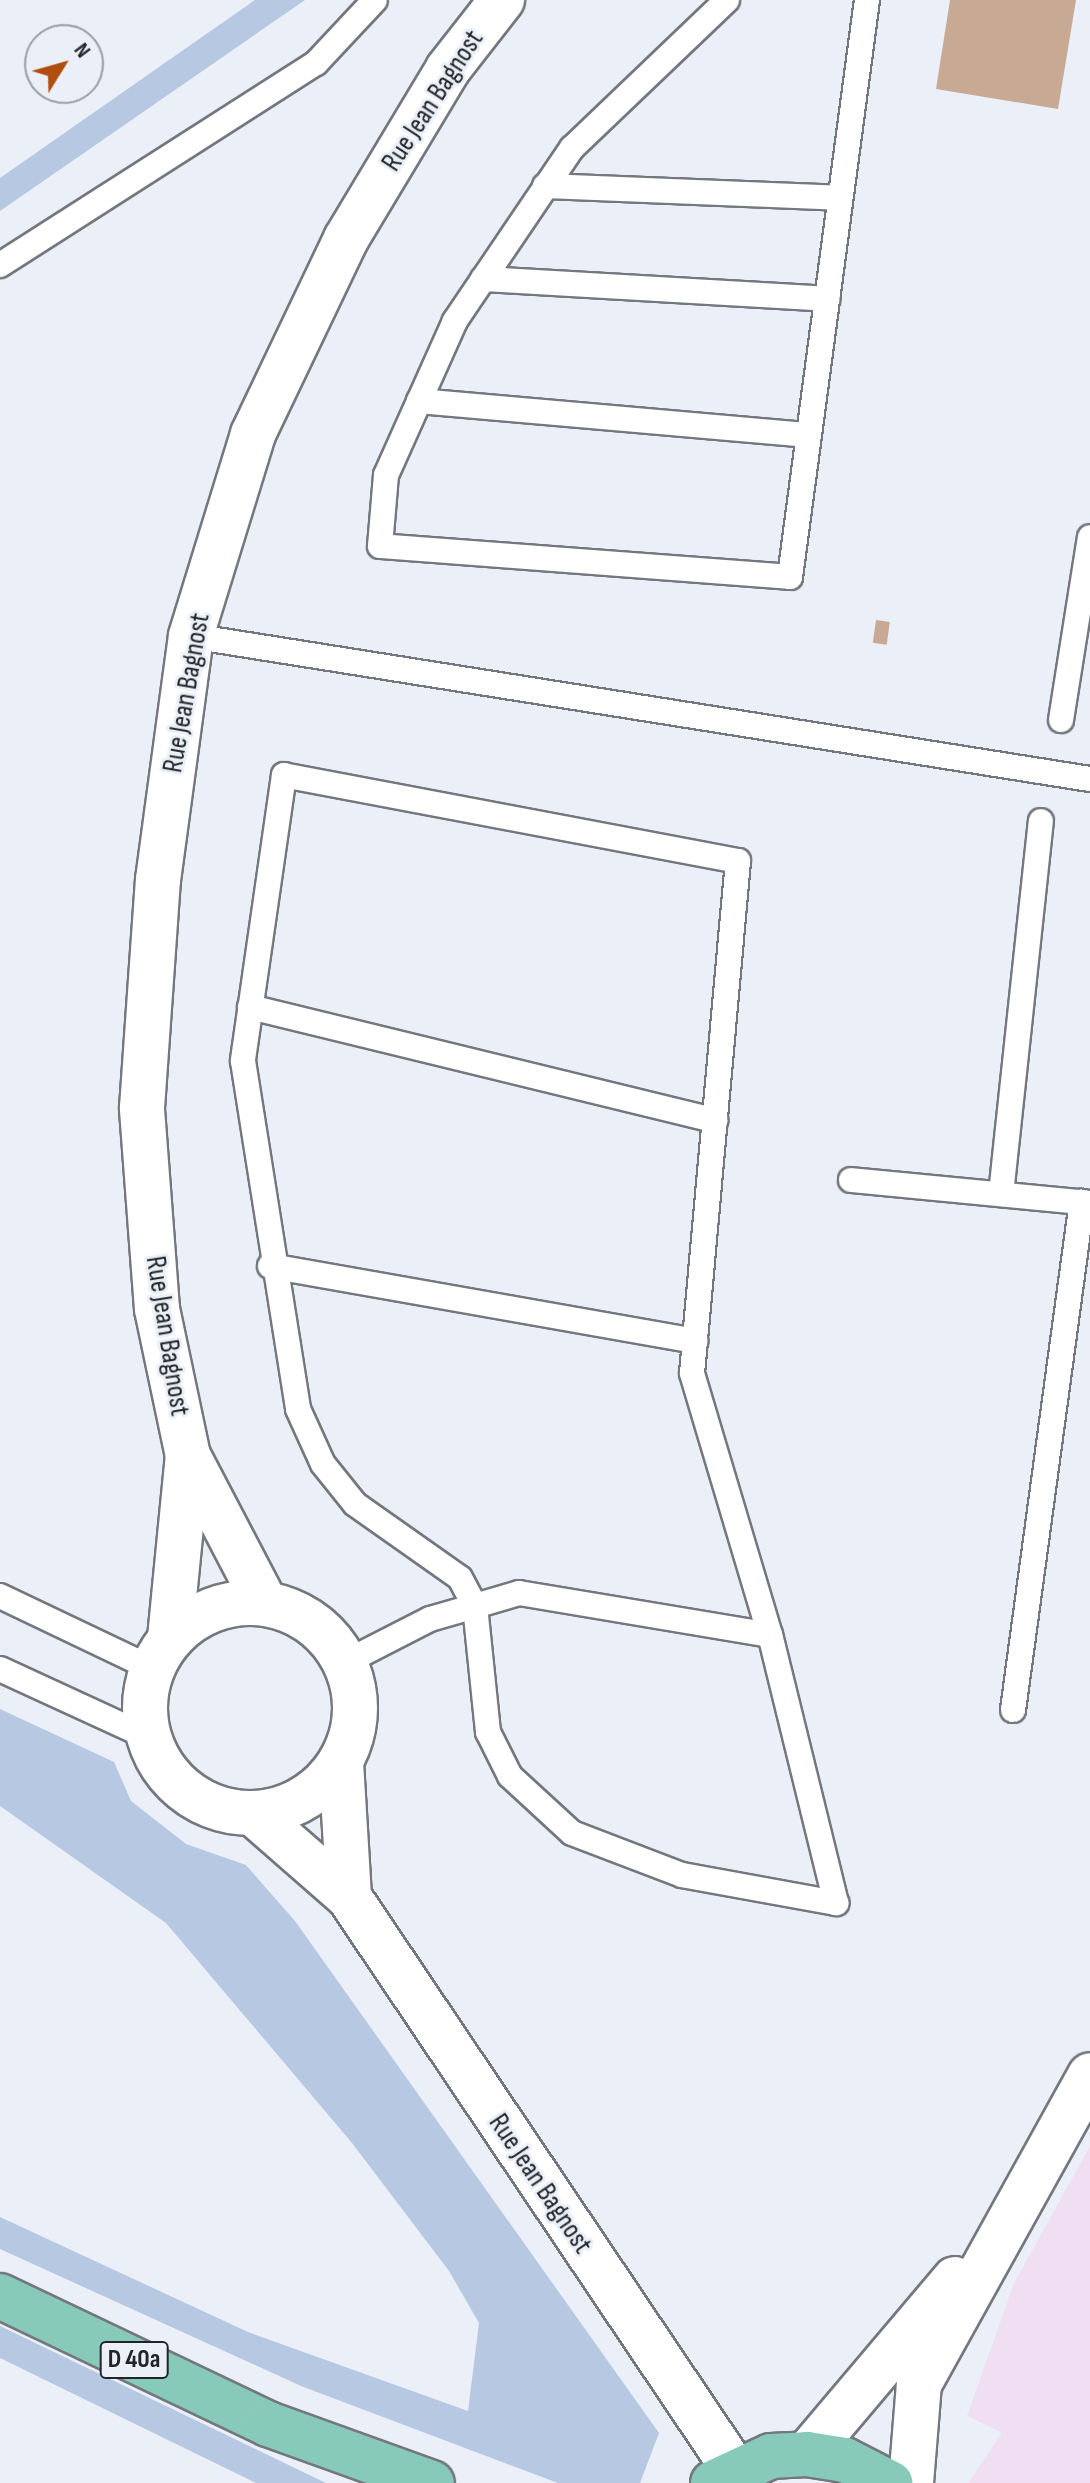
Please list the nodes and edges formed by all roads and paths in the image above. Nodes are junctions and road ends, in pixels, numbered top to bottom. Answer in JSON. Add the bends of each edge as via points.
{"nodes":[{"id":1,"x":375,"y":0,"type":"edge"},
{"id":2,"x":502,"y":0,"type":"edge"},
{"id":3,"x":727,"y":0,"type":"edge"},
{"id":4,"x":867,"y":0,"type":"edge"},
{"id":5,"x":545,"y":186,"type":"junction"},
{"id":6,"x":840,"y":198,"type":"junction"},
{"id":7,"x":0,"y":265,"type":"edge"},
{"id":8,"x":483,"y":279,"type":"junction"},
{"id":9,"x":827,"y":299,"type":"junction"},
{"id":10,"x":419,"y":401,"type":"junction"},
{"id":11,"x":809,"y":435,"type":"junction"},
{"id":12,"x":1090,"y":537,"type":"edge"},
{"id":13,"x":191,"y":636,"type":"junction"},
{"id":14,"x":1061,"y":720,"type":"dead end"},
{"id":15,"x":1090,"y":779,"type":"edge"},
{"id":16,"x":1041,"y":821,"type":"dead end"},
{"id":17,"x":250,"y":1007,"type":"junction"},
{"id":18,"x":715,"y":1120,"type":"junction"},
{"id":19,"x":851,"y":1180,"type":"dead end"},
{"id":20,"x":1001,"y":1194,"type":"junction"},
{"id":21,"x":1086,"y":1203,"type":"edge"},
{"id":22,"x":270,"y":1266,"type":"junction"},
{"id":23,"x":695,"y":1341,"type":"junction"},
{"id":24,"x":188,"y":1456,"type":"junction"},
{"id":25,"x":0,"y":1596,"type":"edge"},
{"id":26,"x":265,"y":1603,"type":"junction"},
{"id":27,"x":475,"y":1606,"type":"junction"},
{"id":28,"x":770,"y":1635,"type":"junction"},
{"id":29,"x":160,"y":1653,"type":"junction"},
{"id":30,"x":346,"y":1662,"type":"junction"},
{"id":31,"x":0,"y":1669,"type":"edge"},
{"id":32,"x":1013,"y":1710,"type":"dead end"},
{"id":33,"x":148,"y":1737,"type":"junction"},
{"id":34,"x":341,"y":1762,"type":"junction"},
{"id":35,"x":254,"y":1814,"type":"junction"},
{"id":36,"x":349,"y":1897,"type":"junction"},
{"id":37,"x":1090,"y":2075,"type":"edge"},
{"id":38,"x":1001,"y":2226,"type":"junction"},
{"id":39,"x":0,"y":2296,"type":"edge"},
{"id":40,"x":268,"y":2424,"type":"junction"},
{"id":41,"x":807,"y":2454,"type":"junction"},
{"id":42,"x":724,"y":2476,"type":"edge"},
{"id":43,"x":362,"y":2483,"type":"edge"},
{"id":44,"x":432,"y":2483,"type":"edge"},
{"id":45,"x":890,"y":2483,"type":"edge"},
{"id":46,"x":911,"y":2483,"type":"edge"}],
"edges":[{"from":1,"to":7,"type":"lane","via":[[316,63],[126,178]]},
{"from":2,"to":13,"type":"street","name":"Rue Jean Bagnost","via":[[448,69],[346,239],[253,434]]},
{"from":3,"to":5,"type":"lane","via":[[572,148]]},
{"from":4,"to":6,"type":"lane"},
{"from":5,"to":6,"type":"lane"},
{"from":5,"to":8,"type":"lane"},
{"from":6,"to":9,"type":"lane"},
{"from":8,"to":9,"type":"lane"},
{"from":8,"to":10,"type":"lane"},
{"from":9,"to":11,"type":"lane"},
{"from":10,"to":11,"type":"lane"},
{"from":10,"to":11,"type":"lane","via":[[386,475],[380,546],[790,577]]},
{"from":12,"to":14,"type":"lane"},
{"from":13,"to":15,"type":"lane"},
{"from":13,"to":24,"type":"street","name":"Rue Jean Bagnost","via":[[158,880],[142,1108],[157,1309]]},
{"from":16,"to":20,"type":"lane"},
{"from":17,"to":18,"type":"lane"},
{"from":17,"to":18,"type":"lane","via":[[284,775],[738,861]]},
{"from":17,"to":22,"type":"lane","via":[[243,1061]]},
{"from":18,"to":23,"type":"lane"},
{"from":19,"to":20,"type":"lane"},
{"from":20,"to":21,"type":"lane"},
{"from":21,"to":32,"type":"lane"},
{"from":22,"to":23,"type":"lane"},
{"from":22,"to":27,"type":"lane","via":[[298,1409],[323,1464],[355,1504],[460,1578]]},
{"from":23,"to":28,"type":"lane","via":[[692,1373]]},
{"from":24,"to":26,"type":"street","name":"Rue Jean Bagnost"},
{"from":24,"to":29,"type":"street","name":"Rue Jean Bagnost"},
{"from":25,"to":29,"type":"lane"},
{"from":26,"to":29,"type":"street","via":[[229,1603],[196,1615]]},
{"from":26,"to":30,"type":"street","via":[[326,1634]]},
{"from":27,"to":28,"type":"lane","via":[[519,1593]]},
{"from":27,"to":28,"type":"lane","via":[[488,1732],[510,1776],[572,1833],[682,1875],[836,1903]]},
{"from":27,"to":30,"type":"lane","via":[[430,1619]]},
{"from":29,"to":33,"type":"street","name":"Rue Jean Bagnost","via":[[144,1702]]},
{"from":30,"to":34,"type":"street","via":[[355,1696]]},
{"from":31,"to":33,"type":"lane"},
{"from":33,"to":35,"type":"street","name":"Rue Jean Bagnost","via":[[163,1769],[188,1794],[220,1810]]},
{"from":34,"to":35,"type":"street","name":"Rue Jean Bagnost","via":[[318,1789],[288,1807]]},
{"from":34,"to":36,"type":"street"},
{"from":35,"to":36,"type":"street","name":"Rue Jean Bagnost"},
{"from":36,"to":42,"type":"street","name":"Rue Jean Bagnost"},
{"from":37,"to":38,"type":"street"},
{"from":38,"to":41,"type":"street"},
{"from":38,"to":46,"type":"street","via":[[919,2384]]},
{"from":39,"to":40,"type":"main road","number":"D 40a"},
{"from":40,"to":43,"type":"main road","number":"D 40a"},
{"from":40,"to":44,"type":"main road","number":"D 40a"},
{"from":41,"to":42,"type":"main road","via":[[771,2456]]},
{"from":41,"to":45,"type":"main road","via":[[845,2460]]}]}
